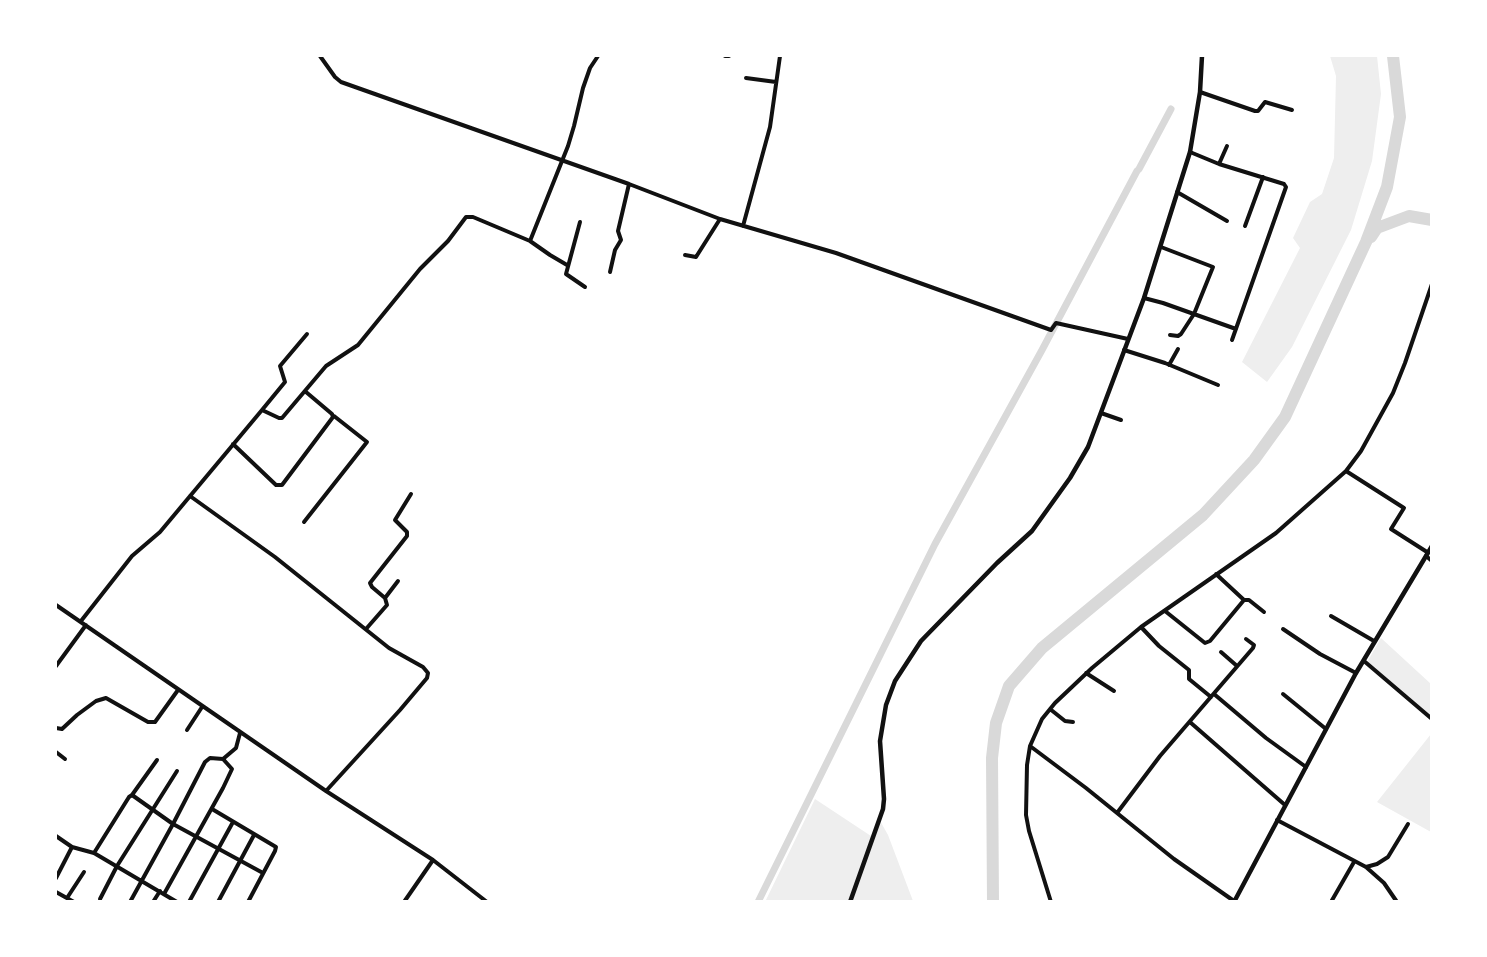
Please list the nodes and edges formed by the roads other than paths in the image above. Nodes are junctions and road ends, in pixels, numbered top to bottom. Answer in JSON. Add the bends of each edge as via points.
{"nodes":[{"id":1,"x":320,"y":56,"type":"edge"},
{"id":2,"x":598,"y":56,"type":"edge"},
{"id":3,"x":780,"y":56,"type":"edge"},
{"id":4,"x":1202,"y":56,"type":"edge"},
{"id":5,"x":746,"y":78,"type":"dead end"},
{"id":6,"x":776,"y":82,"type":"junction"},
{"id":7,"x":1200,"y":92,"type":"junction"},
{"id":8,"x":1292,"y":110,"type":"dead end"},
{"id":9,"x":1227,"y":146,"type":"dead end"},
{"id":10,"x":1190,"y":152,"type":"junction"},
{"id":11,"x":561,"y":161,"type":"junction"},
{"id":12,"x":1219,"y":164,"type":"junction"},
{"id":13,"x":1263,"y":177,"type":"junction"},
{"id":14,"x":629,"y":184,"type":"junction"},
{"id":15,"x":1177,"y":192,"type":"junction"},
{"id":16,"x":720,"y":219,"type":"junction"},
{"id":17,"x":1227,"y":221,"type":"dead end"},
{"id":18,"x":580,"y":222,"type":"dead end"},
{"id":19,"x":743,"y":226,"type":"junction"},
{"id":20,"x":1245,"y":226,"type":"dead end"},
{"id":21,"x":530,"y":241,"type":"junction"},
{"id":22,"x":1161,"y":247,"type":"junction"},
{"id":23,"x":685,"y":255,"type":"dead end"},
{"id":24,"x":567,"y":265,"type":"junction"},
{"id":25,"x":610,"y":272,"type":"dead end"},
{"id":26,"x":1431,"y":284,"type":"edge"},
{"id":27,"x":585,"y":287,"type":"dead end"},
{"id":28,"x":1144,"y":298,"type":"junction"},
{"id":29,"x":1194,"y":314,"type":"junction"},
{"id":30,"x":1236,"y":329,"type":"junction"},
{"id":31,"x":307,"y":333,"type":"dead end"},
{"id":32,"x":1170,"y":335,"type":"dead end"},
{"id":33,"x":1128,"y":339,"type":"junction"},
{"id":34,"x":1232,"y":340,"type":"dead end"},
{"id":35,"x":1178,"y":349,"type":"dead end"},
{"id":36,"x":1124,"y":350,"type":"junction"},
{"id":37,"x":1169,"y":365,"type":"junction"},
{"id":38,"x":1218,"y":385,"type":"dead end"},
{"id":39,"x":306,"y":392,"type":"junction"},
{"id":40,"x":262,"y":410,"type":"junction"},
{"id":41,"x":1101,"y":413,"type":"junction"},
{"id":42,"x":333,"y":415,"type":"junction"},
{"id":43,"x":1121,"y":420,"type":"dead end"},
{"id":44,"x":233,"y":444,"type":"junction"},
{"id":45,"x":1346,"y":471,"type":"junction"},
{"id":46,"x":411,"y":494,"type":"dead end"},
{"id":47,"x":190,"y":496,"type":"junction"},
{"id":48,"x":304,"y":522,"type":"dead end"},
{"id":49,"x":1431,"y":546,"type":"edge"},
{"id":50,"x":1427,"y":554,"type":"junction"},
{"id":51,"x":1431,"y":561,"type":"edge"},
{"id":52,"x":1216,"y":574,"type":"junction"},
{"id":53,"x":399,"y":581,"type":"dead end"},
{"id":54,"x":385,"y":598,"type":"junction"},
{"id":55,"x":1244,"y":600,"type":"junction"},
{"id":56,"x":56,"y":605,"type":"edge"},
{"id":57,"x":1165,"y":611,"type":"junction"},
{"id":58,"x":1264,"y":612,"type":"dead end"},
{"id":59,"x":1331,"y":616,"type":"dead end"},
{"id":60,"x":81,"y":621,"type":"junction"},
{"id":61,"x":86,"y":625,"type":"junction"},
{"id":62,"x":1141,"y":627,"type":"junction"},
{"id":63,"x":366,"y":629,"type":"junction"},
{"id":64,"x":1283,"y":629,"type":"dead end"},
{"id":65,"x":1246,"y":639,"type":"dead end"},
{"id":66,"x":1374,"y":642,"type":"junction"},
{"id":67,"x":1221,"y":652,"type":"dead end"},
{"id":68,"x":1364,"y":661,"type":"junction"},
{"id":69,"x":56,"y":666,"type":"edge"},
{"id":70,"x":1237,"y":666,"type":"junction"},
{"id":71,"x":1356,"y":672,"type":"junction"},
{"id":72,"x":1086,"y":673,"type":"junction"},
{"id":73,"x":178,"y":690,"type":"junction"},
{"id":74,"x":1114,"y":691,"type":"dead end"},
{"id":75,"x":1283,"y":693,"type":"dead end"},
{"id":76,"x":1212,"y":696,"type":"junction"},
{"id":77,"x":202,"y":707,"type":"junction"},
{"id":78,"x":1050,"y":709,"type":"junction"},
{"id":79,"x":1431,"y":719,"type":"edge"},
{"id":80,"x":1072,"y":722,"type":"dead end"},
{"id":81,"x":1191,"y":723,"type":"junction"},
{"id":82,"x":56,"y":728,"type":"edge"},
{"id":83,"x":1326,"y":729,"type":"junction"},
{"id":84,"x":187,"y":730,"type":"dead end"},
{"id":85,"x":240,"y":733,"type":"junction"},
{"id":86,"x":1030,"y":746,"type":"junction"},
{"id":87,"x":56,"y":752,"type":"edge"},
{"id":88,"x":65,"y":759,"type":"dead end"},
{"id":89,"x":223,"y":759,"type":"junction"},
{"id":90,"x":157,"y":760,"type":"dead end"},
{"id":91,"x":1306,"y":767,"type":"junction"},
{"id":92,"x":177,"y":771,"type":"dead end"},
{"id":93,"x":326,"y":791,"type":"junction"},
{"id":94,"x":132,"y":795,"type":"junction"},
{"id":95,"x":1285,"y":805,"type":"junction"},
{"id":96,"x":212,"y":809,"type":"junction"},
{"id":97,"x":152,"y":811,"type":"junction"},
{"id":98,"x":1117,"y":813,"type":"junction"},
{"id":99,"x":1276,"y":820,"type":"junction"},
{"id":100,"x":233,"y":822,"type":"junction"},
{"id":101,"x":173,"y":824,"type":"junction"},
{"id":102,"x":1408,"y":824,"type":"dead end"},
{"id":103,"x":254,"y":835,"type":"junction"},
{"id":104,"x":56,"y":836,"type":"edge"},
{"id":105,"x":196,"y":836,"type":"junction"},
{"id":106,"x":72,"y":847,"type":"junction"},
{"id":107,"x":218,"y":849,"type":"junction"},
{"id":108,"x":94,"y":854,"type":"junction"},
{"id":109,"x":433,"y":860,"type":"junction"},
{"id":110,"x":240,"y":862,"type":"junction"},
{"id":111,"x":1354,"y":862,"type":"junction"},
{"id":112,"x":117,"y":867,"type":"junction"},
{"id":113,"x":1366,"y":867,"type":"junction"},
{"id":114,"x":84,"y":872,"type":"dead end"},
{"id":115,"x":263,"y":873,"type":"junction"},
{"id":116,"x":56,"y":878,"type":"edge"},
{"id":117,"x":142,"y":880,"type":"junction"},
{"id":118,"x":56,"y":892,"type":"edge"},
{"id":119,"x":162,"y":893,"type":"junction"},
{"id":120,"x":67,"y":898,"type":"junction"},
{"id":121,"x":100,"y":899,"type":"dead end"},
{"id":122,"x":1234,"y":901,"type":"edge"},
{"id":123,"x":74,"y":902,"type":"edge"},
{"id":124,"x":130,"y":902,"type":"edge"},
{"id":125,"x":153,"y":902,"type":"edge"},
{"id":126,"x":177,"y":902,"type":"edge"},
{"id":127,"x":189,"y":902,"type":"edge"},
{"id":128,"x":218,"y":902,"type":"edge"},
{"id":129,"x":248,"y":902,"type":"edge"},
{"id":130,"x":404,"y":902,"type":"edge"},
{"id":131,"x":486,"y":902,"type":"edge"},
{"id":132,"x":850,"y":902,"type":"edge"},
{"id":133,"x":1051,"y":902,"type":"edge"},
{"id":134,"x":1331,"y":902,"type":"edge"},
{"id":135,"x":1396,"y":902,"type":"edge"}],
"edges":[{"from":1,"to":11,"type":"street","via":[[341,82]]},
{"from":2,"to":11,"type":"street","via":[[590,68]]},
{"from":3,"to":6,"type":"street"},
{"from":4,"to":7,"type":"street"},
{"from":5,"to":6,"type":"street"},
{"from":6,"to":19,"type":"street","via":[[770,127]]},
{"from":7,"to":8,"type":"street","via":[[1255,111],[1265,102]]},
{"from":7,"to":10,"type":"street"},
{"from":9,"to":12,"type":"street"},
{"from":10,"to":12,"type":"street"},
{"from":10,"to":15,"type":"street"},
{"from":11,"to":14,"type":"street"},
{"from":11,"to":21,"type":"street"},
{"from":12,"to":13,"type":"street"},
{"from":13,"to":20,"type":"street"},
{"from":13,"to":30,"type":"street","via":[[1284,184],[1287,189]]},
{"from":14,"to":16,"type":"street"},
{"from":14,"to":25,"type":"street","via":[[618,231],[621,240]]},
{"from":15,"to":17,"type":"street"},
{"from":15,"to":22,"type":"street"},
{"from":16,"to":19,"type":"street"},
{"from":16,"to":23,"type":"street","via":[[696,257]]},
{"from":18,"to":24,"type":"street"},
{"from":19,"to":33,"type":"street","via":[[836,254],[1052,330],[1056,323],[1066,324]]},
{"from":21,"to":24,"type":"street"},
{"from":21,"to":39,"type":"street","via":[[469,216],[358,345],[326,366]]},
{"from":22,"to":28,"type":"street"},
{"from":22,"to":29,"type":"street","via":[[1213,267]]},
{"from":24,"to":27,"type":"street","via":[[566,276]]},
{"from":26,"to":45,"type":"street","via":[[1393,393]]},
{"from":28,"to":29,"type":"street"},
{"from":28,"to":33,"type":"street"},
{"from":29,"to":30,"type":"street"},
{"from":29,"to":32,"type":"street","via":[[1181,334]]},
{"from":30,"to":34,"type":"street"},
{"from":31,"to":40,"type":"street","via":[[280,366],[285,382]]},
{"from":33,"to":36,"type":"street"},
{"from":35,"to":37,"type":"street"},
{"from":36,"to":37,"type":"street"},
{"from":36,"to":41,"type":"street"},
{"from":37,"to":38,"type":"street"},
{"from":39,"to":40,"type":"street","via":[[282,418]]},
{"from":39,"to":42,"type":"street"},
{"from":40,"to":44,"type":"street"},
{"from":41,"to":43,"type":"street"},
{"from":41,"to":132,"type":"street","via":[[1070,478],[1032,531],[921,641],[895,681],[885,705],[880,741],[883,809]]},
{"from":42,"to":44,"type":"street","via":[[279,486]]},
{"from":42,"to":48,"type":"street","via":[[367,442]]},
{"from":44,"to":47,"type":"street"},
{"from":45,"to":50,"type":"street","via":[[1404,507],[1391,529]]},
{"from":45,"to":52,"type":"street","via":[[1276,534]]},
{"from":46,"to":54,"type":"street","via":[[395,520],[407,536],[370,583]]},
{"from":47,"to":60,"type":"street","via":[[132,556]]},
{"from":47,"to":63,"type":"street"},
{"from":49,"to":50,"type":"street"},
{"from":50,"to":51,"type":"street"},
{"from":50,"to":66,"type":"street"},
{"from":52,"to":55,"type":"street"},
{"from":52,"to":57,"type":"street"},
{"from":53,"to":54,"type":"street"},
{"from":54,"to":63,"type":"street","via":[[387,605]]},
{"from":55,"to":57,"type":"street","via":[[1205,643]]},
{"from":55,"to":58,"type":"street"},
{"from":56,"to":60,"type":"street"},
{"from":57,"to":62,"type":"street"},
{"from":59,"to":66,"type":"street"},
{"from":60,"to":61,"type":"street"},
{"from":61,"to":69,"type":"street"},
{"from":61,"to":73,"type":"street"},
{"from":62,"to":72,"type":"street"},
{"from":62,"to":76,"type":"street","via":[[1188,670],[1189,679]]},
{"from":63,"to":93,"type":"street","via":[[401,656],[423,667],[428,675]]},
{"from":64,"to":71,"type":"street"},
{"from":65,"to":70,"type":"street","via":[[1254,646]]},
{"from":66,"to":68,"type":"street"},
{"from":67,"to":70,"type":"street"},
{"from":68,"to":71,"type":"street"},
{"from":68,"to":79,"type":"street"},
{"from":70,"to":76,"type":"street"},
{"from":71,"to":83,"type":"street"},
{"from":72,"to":74,"type":"street"},
{"from":72,"to":78,"type":"street"},
{"from":73,"to":77,"type":"street"},
{"from":73,"to":82,"type":"street","via":[[154,722],[106,698],[96,701],[65,728]]},
{"from":75,"to":83,"type":"street"},
{"from":76,"to":81,"type":"street"},
{"from":76,"to":91,"type":"street"},
{"from":77,"to":84,"type":"street"},
{"from":77,"to":85,"type":"street"},
{"from":78,"to":80,"type":"street"},
{"from":78,"to":86,"type":"street"},
{"from":81,"to":95,"type":"street"},
{"from":81,"to":98,"type":"street"},
{"from":83,"to":91,"type":"street"},
{"from":85,"to":89,"type":"street","via":[[236,748]]},
{"from":85,"to":93,"type":"street"},
{"from":86,"to":98,"type":"street"},
{"from":86,"to":133,"type":"street","via":[[1027,823]]},
{"from":87,"to":88,"type":"street"},
{"from":89,"to":96,"type":"street","via":[[232,768]]},
{"from":89,"to":101,"type":"street","via":[[210,758],[205,762]]},
{"from":90,"to":94,"type":"street"},
{"from":91,"to":95,"type":"street"},
{"from":92,"to":97,"type":"street"},
{"from":93,"to":109,"type":"street"},
{"from":94,"to":97,"type":"street"},
{"from":94,"to":108,"type":"street"},
{"from":95,"to":99,"type":"street"},
{"from":96,"to":100,"type":"street"},
{"from":96,"to":105,"type":"street"},
{"from":97,"to":101,"type":"street"},
{"from":97,"to":112,"type":"street"},
{"from":98,"to":122,"type":"street"},
{"from":99,"to":111,"type":"street"},
{"from":99,"to":122,"type":"street"},
{"from":100,"to":103,"type":"street"},
{"from":100,"to":107,"type":"street"},
{"from":101,"to":105,"type":"street"},
{"from":101,"to":117,"type":"street"},
{"from":102,"to":113,"type":"street","via":[[1388,857]]},
{"from":103,"to":110,"type":"street"},
{"from":103,"to":115,"type":"street","via":[[276,847]]},
{"from":104,"to":106,"type":"street"},
{"from":105,"to":107,"type":"street"},
{"from":105,"to":119,"type":"street"},
{"from":106,"to":108,"type":"street"},
{"from":106,"to":116,"type":"street"},
{"from":107,"to":110,"type":"street"},
{"from":107,"to":127,"type":"street"},
{"from":108,"to":112,"type":"street"},
{"from":109,"to":130,"type":"street"},
{"from":109,"to":131,"type":"street"},
{"from":110,"to":115,"type":"street"},
{"from":110,"to":128,"type":"street"},
{"from":111,"to":113,"type":"street"},
{"from":111,"to":134,"type":"street"},
{"from":112,"to":117,"type":"street"},
{"from":112,"to":121,"type":"street"},
{"from":113,"to":135,"type":"street","via":[[1384,883]]},
{"from":114,"to":120,"type":"street"},
{"from":115,"to":129,"type":"street"},
{"from":117,"to":119,"type":"street"},
{"from":117,"to":124,"type":"street"},
{"from":118,"to":120,"type":"street"},
{"from":119,"to":125,"type":"street"},
{"from":119,"to":126,"type":"street"},
{"from":120,"to":123,"type":"street"}]}
